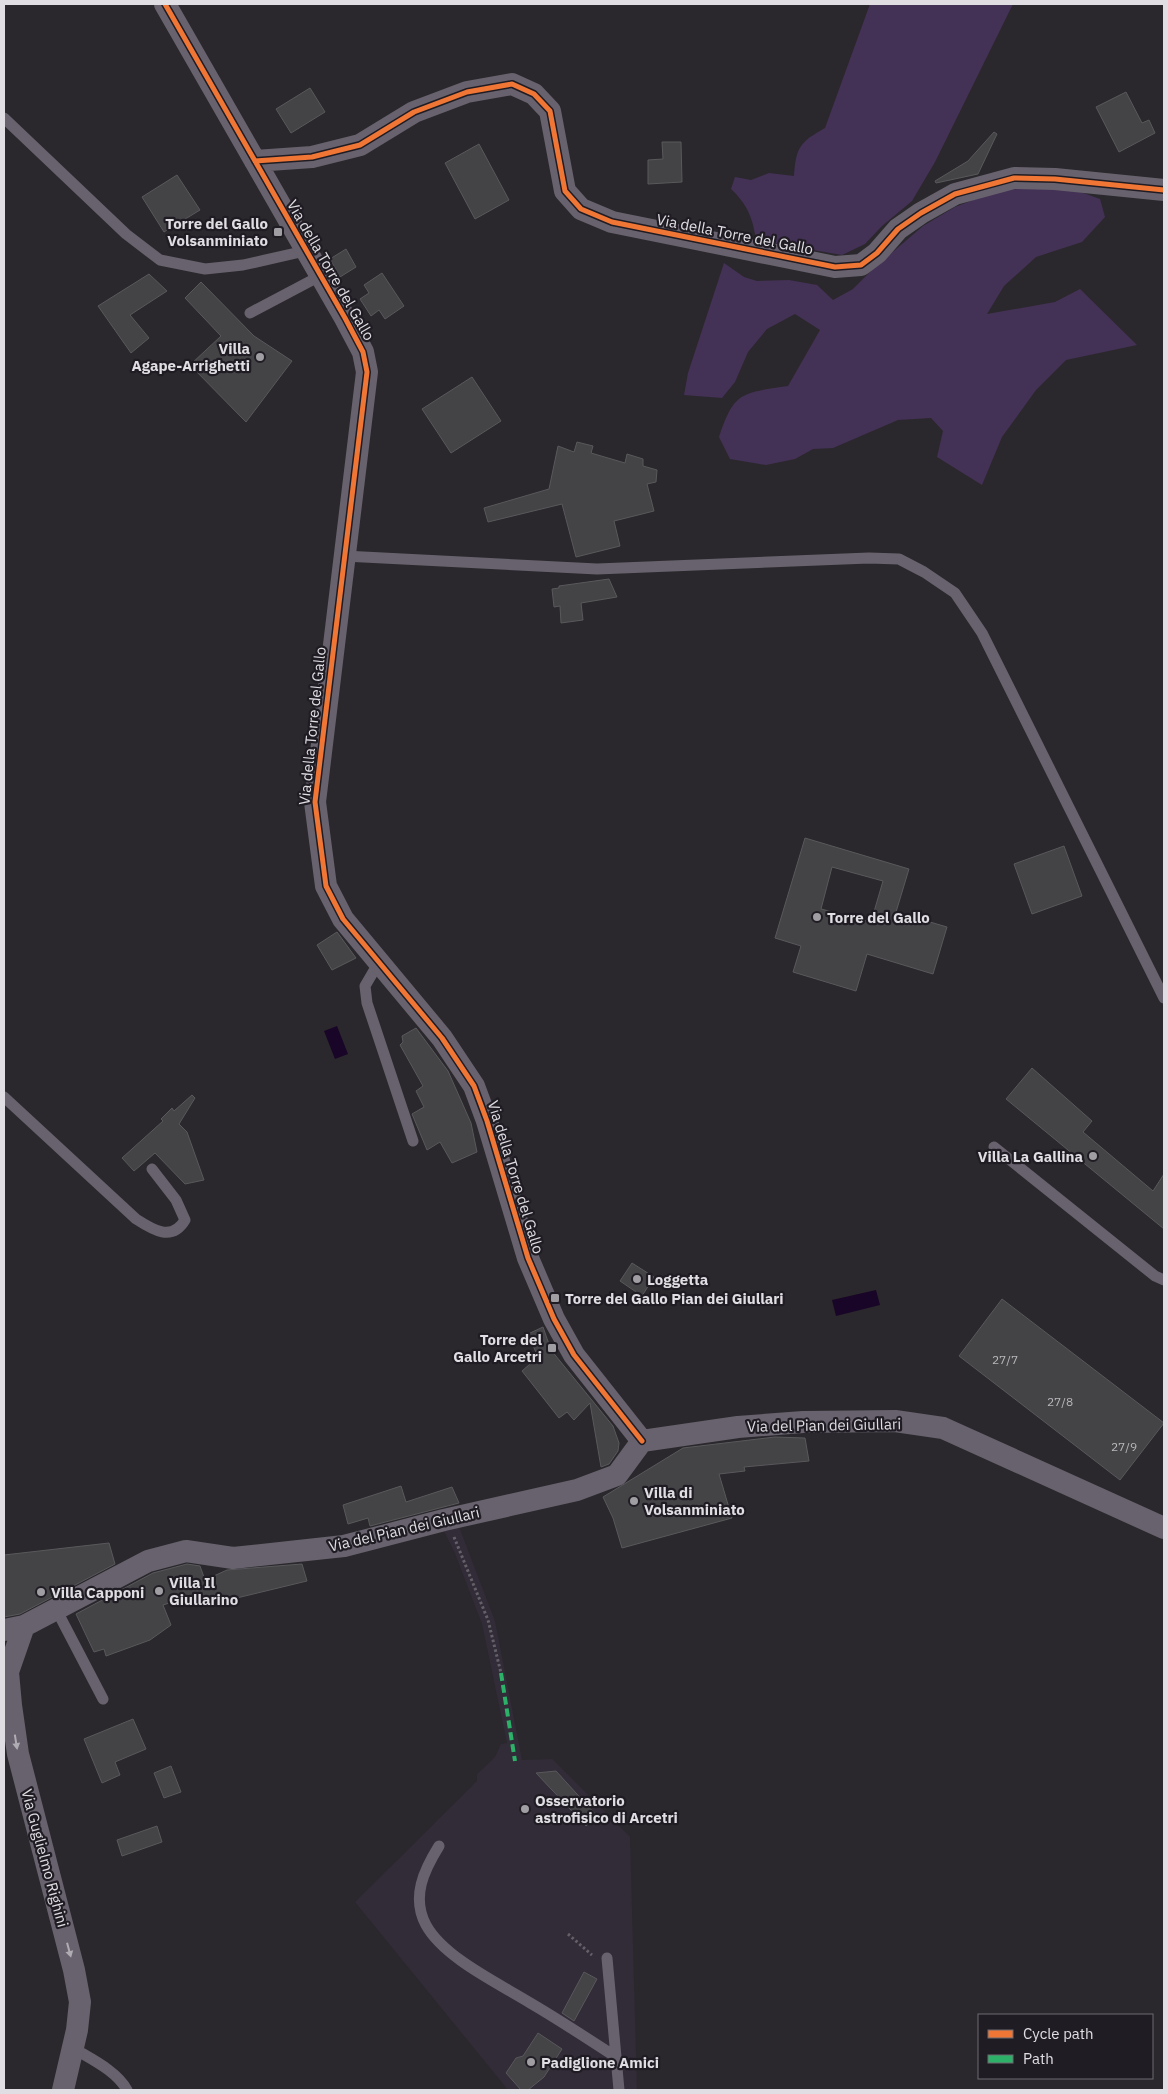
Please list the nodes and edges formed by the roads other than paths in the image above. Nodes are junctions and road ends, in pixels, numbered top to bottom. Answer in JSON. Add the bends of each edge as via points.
{"nodes":[{"id":1,"x":165,"y":4,"type":"edge"},
{"id":2,"x":4,"y":118,"type":"edge"},
{"id":3,"x":255,"y":161,"type":"junction"},
{"id":4,"x":1164,"y":190,"type":"edge"},
{"id":5,"x":305,"y":250,"type":"junction"},
{"id":6,"x":320,"y":276,"type":"junction"},
{"id":7,"x":250,"y":313,"type":"dead end"},
{"id":8,"x":344,"y":556,"type":"junction"},
{"id":9,"x":379,"y":962,"type":"junction"},
{"id":10,"x":1164,"y":998,"type":"edge"},
{"id":11,"x":4,"y":1097,"type":"edge"},
{"id":12,"x":413,"y":1141,"type":"dead end"},
{"id":13,"x":994,"y":1147,"type":"dead end"},
{"id":14,"x":152,"y":1169,"type":"dead end"},
{"id":15,"x":1164,"y":1280,"type":"edge"},
{"id":16,"x":642,"y":1441,"type":"junction"},
{"id":17,"x":1164,"y":1528,"type":"edge"},
{"id":18,"x":56,"y":1609,"type":"junction"},
{"id":19,"x":14,"y":1628,"type":"edge"},
{"id":20,"x":103,"y":1699,"type":"dead end"},
{"id":21,"x":439,"y":1846,"type":"dead end"},
{"id":22,"x":602,"y":1959,"type":"road end"},
{"id":23,"x":73,"y":2048,"type":"junction"},
{"id":24,"x":616,"y":2057,"type":"junction"},
{"id":25,"x":63,"y":2090,"type":"edge"},
{"id":26,"x":127,"y":2090,"type":"edge"},
{"id":27,"x":619,"y":2090,"type":"edge"}],
"edges":[{"from":1,"to":3,"type":"street","name":"Via della Torre del Gallo"},
{"from":2,"to":5,"type":"lane","via":[[126,234],[160,260],[205,269],[243,265]]},
{"from":3,"to":4,"type":"street","name":"Via della Torre del Gallo","via":[[312,157],[360,145],[414,112],[467,92],[512,84],[534,94],[550,111],[565,191],[581,209],[612,222],[836,267],[861,265],[877,253],[898,229],[955,194],[1014,178]]},
{"from":3,"to":5,"type":"street","name":"Via della Torre del Gallo"},
{"from":5,"to":6,"type":"street","name":"Via della Torre del Gallo"},
{"from":6,"to":7,"type":"lane"},
{"from":6,"to":8,"type":"street","name":"Via della Torre del Gallo","via":[[363,352],[368,372]]},
{"from":8,"to":9,"type":"street","name":"Via della Torre del Gallo","via":[[315,802],[326,886],[343,919]]},
{"from":8,"to":10,"type":"lane","via":[[597,569],[869,558],[899,559],[924,572],[955,593],[982,633]]},
{"from":9,"to":12,"type":"lane","via":[[365,986],[367,1002]]},
{"from":9,"to":16,"type":"street","name":"Via della Torre del Gallo","via":[[442,1038],[474,1086],[528,1258],[550,1310],[574,1355]]},
{"from":11,"to":14,"type":"lane","via":[[136,1219],[168,1234],[185,1220],[176,1200]]},
{"from":13,"to":15,"type":"lane"},
{"from":16,"to":17,"type":"street","name":"Via del Pian dei Giullari","via":[[738,1427],[803,1422],[895,1421],[943,1428]]},
{"from":16,"to":18,"type":"street","name":"Via del Pian dei Giullari","via":[[617,1475],[577,1490],[344,1546],[233,1558],[186,1551],[148,1561]]},
{"from":18,"to":19,"type":"street","name":"Via del Pian dei Giullari"},
{"from":18,"to":20,"type":"lane"},
{"from":19,"to":23,"type":"street","name":"Via Guglielmo Righini","one_way":true,"via":[[8,1672],[11,1705],[18,1754],[80,2002]]},
{"from":21,"to":24,"type":"lane","via":[[425,1868],[419,1887],[425,1924],[436,1939],[462,1961]]},
{"from":22,"to":24,"type":"lane"},
{"from":23,"to":25,"type":"street","name":"Via Guglielmo Righini"},
{"from":23,"to":26,"type":"lane","via":[[107,2069]]},
{"from":24,"to":27,"type":"lane"}]}
